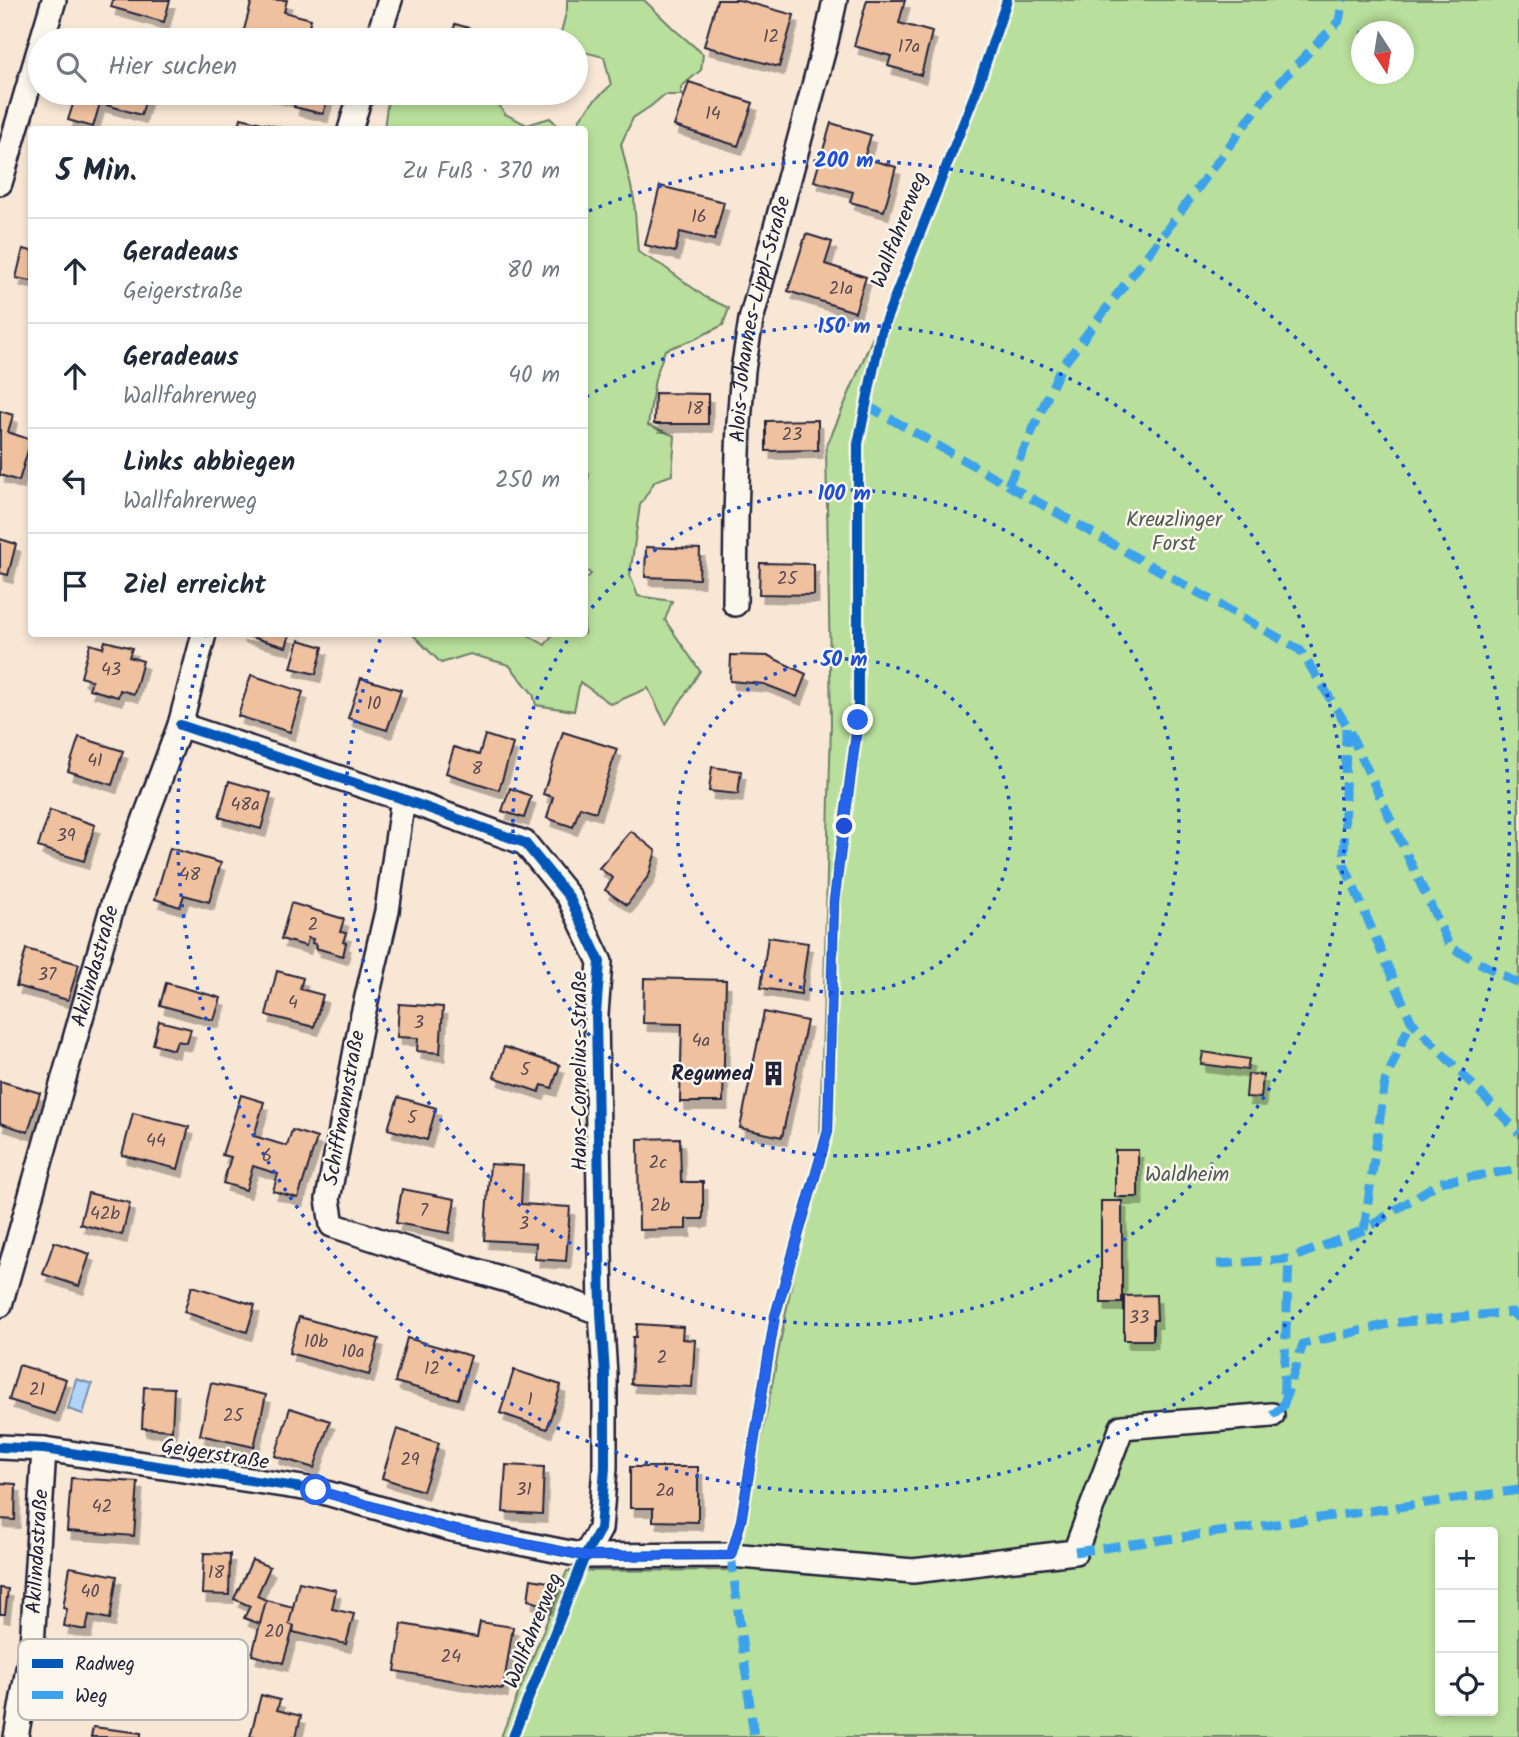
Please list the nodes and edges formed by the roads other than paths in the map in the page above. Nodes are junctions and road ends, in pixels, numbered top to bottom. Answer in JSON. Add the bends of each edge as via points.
{"nodes":[{"id":1,"x":54,"y":0,"type":"edge"},
{"id":2,"x":390,"y":0,"type":"edge"},
{"id":3,"x":835,"y":0,"type":"edge"},
{"id":4,"x":46,"y":28,"type":"edge"},
{"id":5,"x":381,"y":28,"type":"edge"},
{"id":6,"x":28,"y":88,"type":"edge"},
{"id":7,"x":357,"y":105,"type":"edge"},
{"id":8,"x":351,"y":126,"type":"edge"},
{"id":9,"x":0,"y":183,"type":"edge"},
{"id":10,"x":735,"y":604,"type":"dead end"},
{"id":11,"x":203,"y":637,"type":"edge"},
{"id":12,"x":180,"y":725,"type":"junction"},
{"id":13,"x":400,"y":798,"type":"junction"},
{"id":14,"x":0,"y":1305,"type":"edge"},
{"id":15,"x":600,"y":1313,"type":"junction"},
{"id":16,"x":1272,"y":1415,"type":"dead end"},
{"id":17,"x":0,"y":1447,"type":"edge"},
{"id":18,"x":44,"y":1449,"type":"junction"},
{"id":19,"x":585,"y":1556,"type":"junction"},
{"id":20,"x":32,"y":1639,"type":"edge"}],
"edges":[{"from":1,"to":4,"type":"street"},
{"from":2,"to":5,"type":"street"},
{"from":3,"to":10,"type":"street","name":"Alois-Johannes-Lippl-Straße","via":[[751,320],[739,423]]},
{"from":6,"to":9,"type":"street"},
{"from":7,"to":8,"type":"street"},
{"from":11,"to":12,"type":"street","name":"Akilindastraße"},
{"from":12,"to":13,"type":"street","name":"Hans-Cornelius-Straße"},
{"from":12,"to":14,"type":"street","name":"Akilindastraße","via":[[113,904]]},
{"from":13,"to":15,"type":"street","name":"Hans-Cornelius-Straße","via":[[525,843],[569,897],[600,961],[596,1014]]},
{"from":13,"to":15,"type":"street","name":"Schiffmannstraße","via":[[387,911],[328,1199],[332,1225]]},
{"from":15,"to":19,"type":"street","name":"Hans-Cornelius-Straße","via":[[605,1468],[600,1529]]},
{"from":16,"to":19,"type":"street","name":"Wallfahrerweg","via":[[1122,1427],[1075,1552],[913,1571],[731,1555]]},
{"from":17,"to":18,"type":"street","name":"Geigerstraße"},
{"from":18,"to":19,"type":"street","name":"Geigerstraße","via":[[316,1490],[451,1529]]},
{"from":18,"to":20,"type":"street","name":"Akilindastraße"}]}
